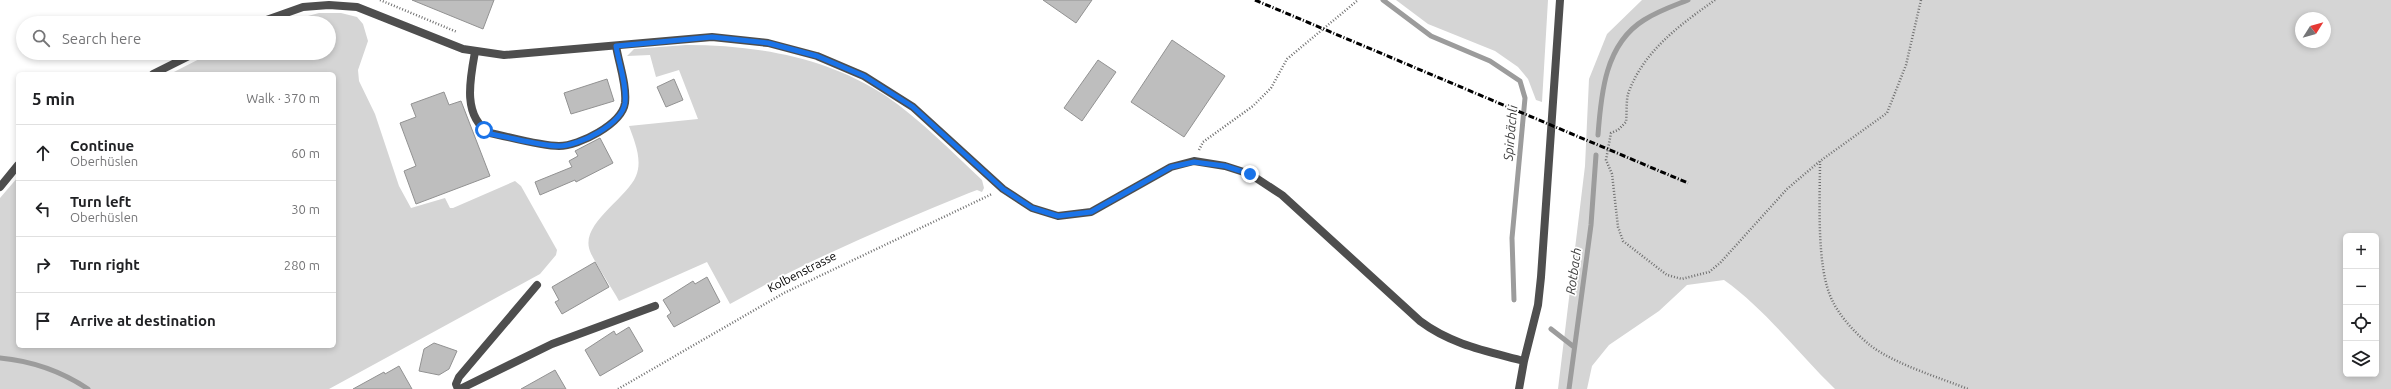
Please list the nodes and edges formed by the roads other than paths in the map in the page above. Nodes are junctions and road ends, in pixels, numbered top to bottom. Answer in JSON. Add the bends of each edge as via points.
{"nodes":[{"id":1,"x":1560,"y":0,"type":"edge"},
{"id":2,"x":278,"y":16,"type":"edge"},
{"id":3,"x":616,"y":46,"type":"junction"},
{"id":4,"x":475,"y":52,"type":"junction"},
{"id":5,"x":181,"y":60,"type":"edge"},
{"id":6,"x":157,"y":72,"type":"edge"},
{"id":7,"x":16,"y":168,"type":"edge"},
{"id":8,"x":0,"y":187,"type":"edge"},
{"id":9,"x":537,"y":285,"type":"dead end"},
{"id":10,"x":656,"y":306,"type":"dead end"},
{"id":11,"x":1524,"y":361,"type":"junction"},
{"id":12,"x":459,"y":389,"type":"edge"},
{"id":13,"x":1519,"y":389,"type":"edge"}],
"edges":[{"from":1,"to":11,"type":"street","via":[[1541,278],[1538,305]]},
{"from":2,"to":4,"type":"street","via":[[303,7],[357,7]]},
{"from":3,"to":4,"type":"street","via":[[504,55]]},
{"from":3,"to":4,"type":"street","via":[[624,87],[625,103],[621,113],[606,128],[575,143],[559,146],[490,134],[484,130],[475,117],[469,100]]},
{"from":3,"to":11,"type":"street","via":[[712,37],[768,43],[817,56],[864,76],[913,107],[1003,189],[1032,208],[1058,216],[1091,212],[1171,167],[1194,162],[1225,166],[1250,174],[1282,195],[1420,321],[1437,333],[1453,341]]},
{"from":5,"to":6,"type":"street"},
{"from":7,"to":8,"type":"street"},
{"from":9,"to":12,"type":"street","via":[[459,377],[456,384]]},
{"from":10,"to":12,"type":"street","via":[[552,344]]},
{"from":11,"to":13,"type":"street"}]}
